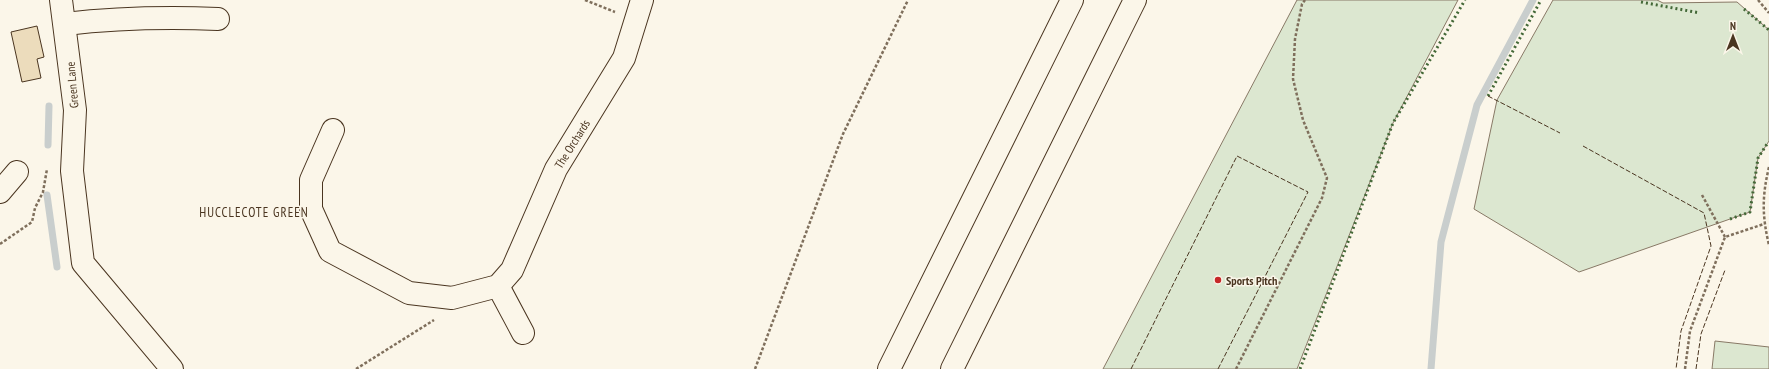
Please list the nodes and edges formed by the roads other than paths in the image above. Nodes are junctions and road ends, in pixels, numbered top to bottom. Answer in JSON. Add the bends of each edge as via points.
{"nodes":[{"id":1,"x":61,"y":0,"type":"edge"},
{"id":2,"x":1072,"y":0,"type":"edge"},
{"id":3,"x":1135,"y":0,"type":"edge"},
{"id":4,"x":639,"y":10,"type":"edge"},
{"id":5,"x":218,"y":19,"type":"dead end"},
{"id":6,"x":65,"y":24,"type":"junction"},
{"id":7,"x":333,"y":130,"type":"dead end"},
{"id":8,"x":17,"y":172,"type":"road end"},
{"id":9,"x":0,"y":192,"type":"edge"},
{"id":10,"x":498,"y":286,"type":"junction"},
{"id":11,"x":523,"y":333,"type":"dead end"},
{"id":12,"x":172,"y":369,"type":"edge"},
{"id":13,"x":889,"y":369,"type":"edge"},
{"id":14,"x":952,"y":369,"type":"edge"}],
"edges":[{"from":1,"to":6,"type":"main road","name":"Green Lane"},
{"from":2,"to":13,"type":"main road"},
{"from":3,"to":14,"type":"main road"},
{"from":4,"to":10,"type":"main road","name":"The Orchards","via":[[624,58],[556,169],[512,270]]},
{"from":5,"to":6,"type":"main road","via":[[172,17]]},
{"from":6,"to":12,"type":"main road","name":"Green Lane","via":[[74,110],[72,172],[83,263]]},
{"from":7,"to":10,"type":"main road","via":[[311,180],[311,209],[330,251],[409,292],[452,298]]},
{"from":8,"to":9,"type":"main road"},
{"from":10,"to":11,"type":"main road"}]}
